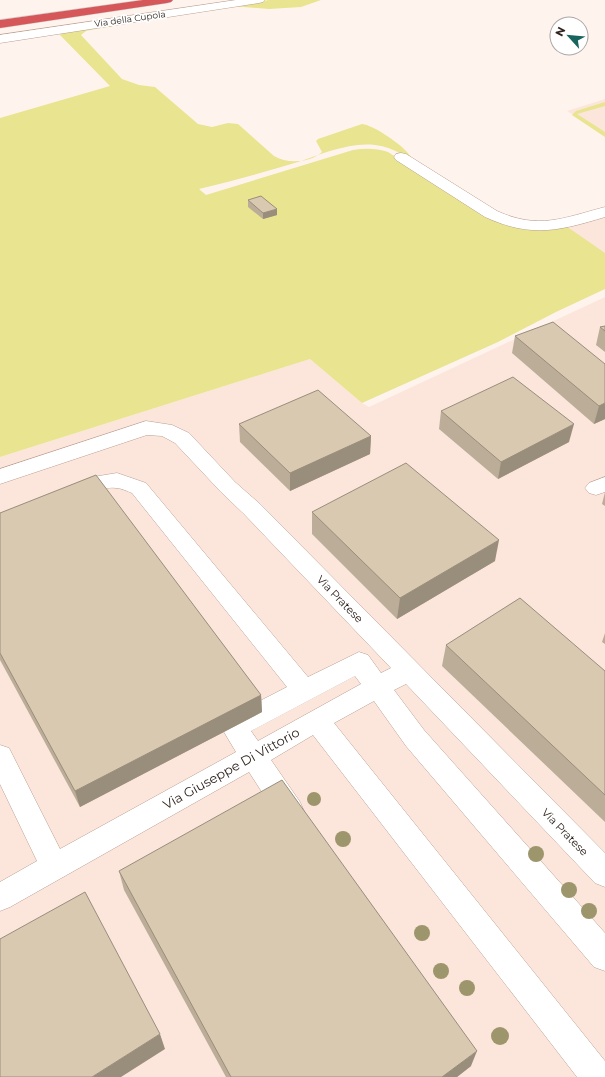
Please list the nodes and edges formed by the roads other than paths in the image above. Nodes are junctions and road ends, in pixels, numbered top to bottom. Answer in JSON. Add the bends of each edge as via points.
{"nodes":[{"id":1,"x":106,"y":0,"type":"edge"},
{"id":2,"x":167,"y":0,"type":"edge"},
{"id":3,"x":259,"y":0,"type":"edge"},
{"id":4,"x":0,"y":15,"type":"edge"},
{"id":5,"x":0,"y":24,"type":"edge"},
{"id":6,"x":0,"y":39,"type":"edge"},
{"id":7,"x":401,"y":157,"type":"dead end"},
{"id":8,"x":605,"y":212,"type":"edge"},
{"id":9,"x":0,"y":477,"type":"edge"},
{"id":10,"x":58,"y":499,"type":"edge"},
{"id":11,"x":409,"y":670,"type":"junction"},
{"id":12,"x":304,"y":690,"type":"junction"},
{"id":13,"x":316,"y":720,"type":"junction"},
{"id":14,"x":0,"y":756,"type":"edge"},
{"id":15,"x":254,"y":756,"type":"junction"},
{"id":16,"x":305,"y":833,"type":"edge"},
{"id":17,"x":54,"y":867,"type":"junction"},
{"id":18,"x":605,"y":874,"type":"edge"},
{"id":19,"x":0,"y":897,"type":"edge"},
{"id":20,"x":605,"y":956,"type":"edge"},
{"id":21,"x":597,"y":1077,"type":"edge"}],
"edges":[{"from":1,"to":4,"type":"highway"},
{"from":2,"to":5,"type":"highway"},
{"from":3,"to":6,"type":"street","name":"Via della Cupola"},
{"from":7,"to":8,"type":"street","via":[[501,220],[517,225],[553,227]]},
{"from":9,"to":11,"type":"street","name":"Via Pratese","via":[[146,428],[174,432]]},
{"from":10,"to":12,"type":"street","via":[[100,482],[117,480],[139,488]]},
{"from":11,"to":13,"type":"street","name":"Via Giuseppe Di Vittorio"},
{"from":11,"to":18,"type":"street","name":"Via Pratese"},
{"from":12,"to":15,"type":"street","via":[[234,727]]},
{"from":12,"to":20,"type":"street","via":[[359,662],[415,738]]},
{"from":13,"to":15,"type":"street","name":"Via Giuseppe Di Vittorio"},
{"from":13,"to":21,"type":"street"},
{"from":14,"to":17,"type":"street"},
{"from":15,"to":16,"type":"street"},
{"from":15,"to":17,"type":"street","name":"Via Giuseppe Di Vittorio"},
{"from":17,"to":19,"type":"street","name":"Via Giuseppe Di Vittorio"}]}
